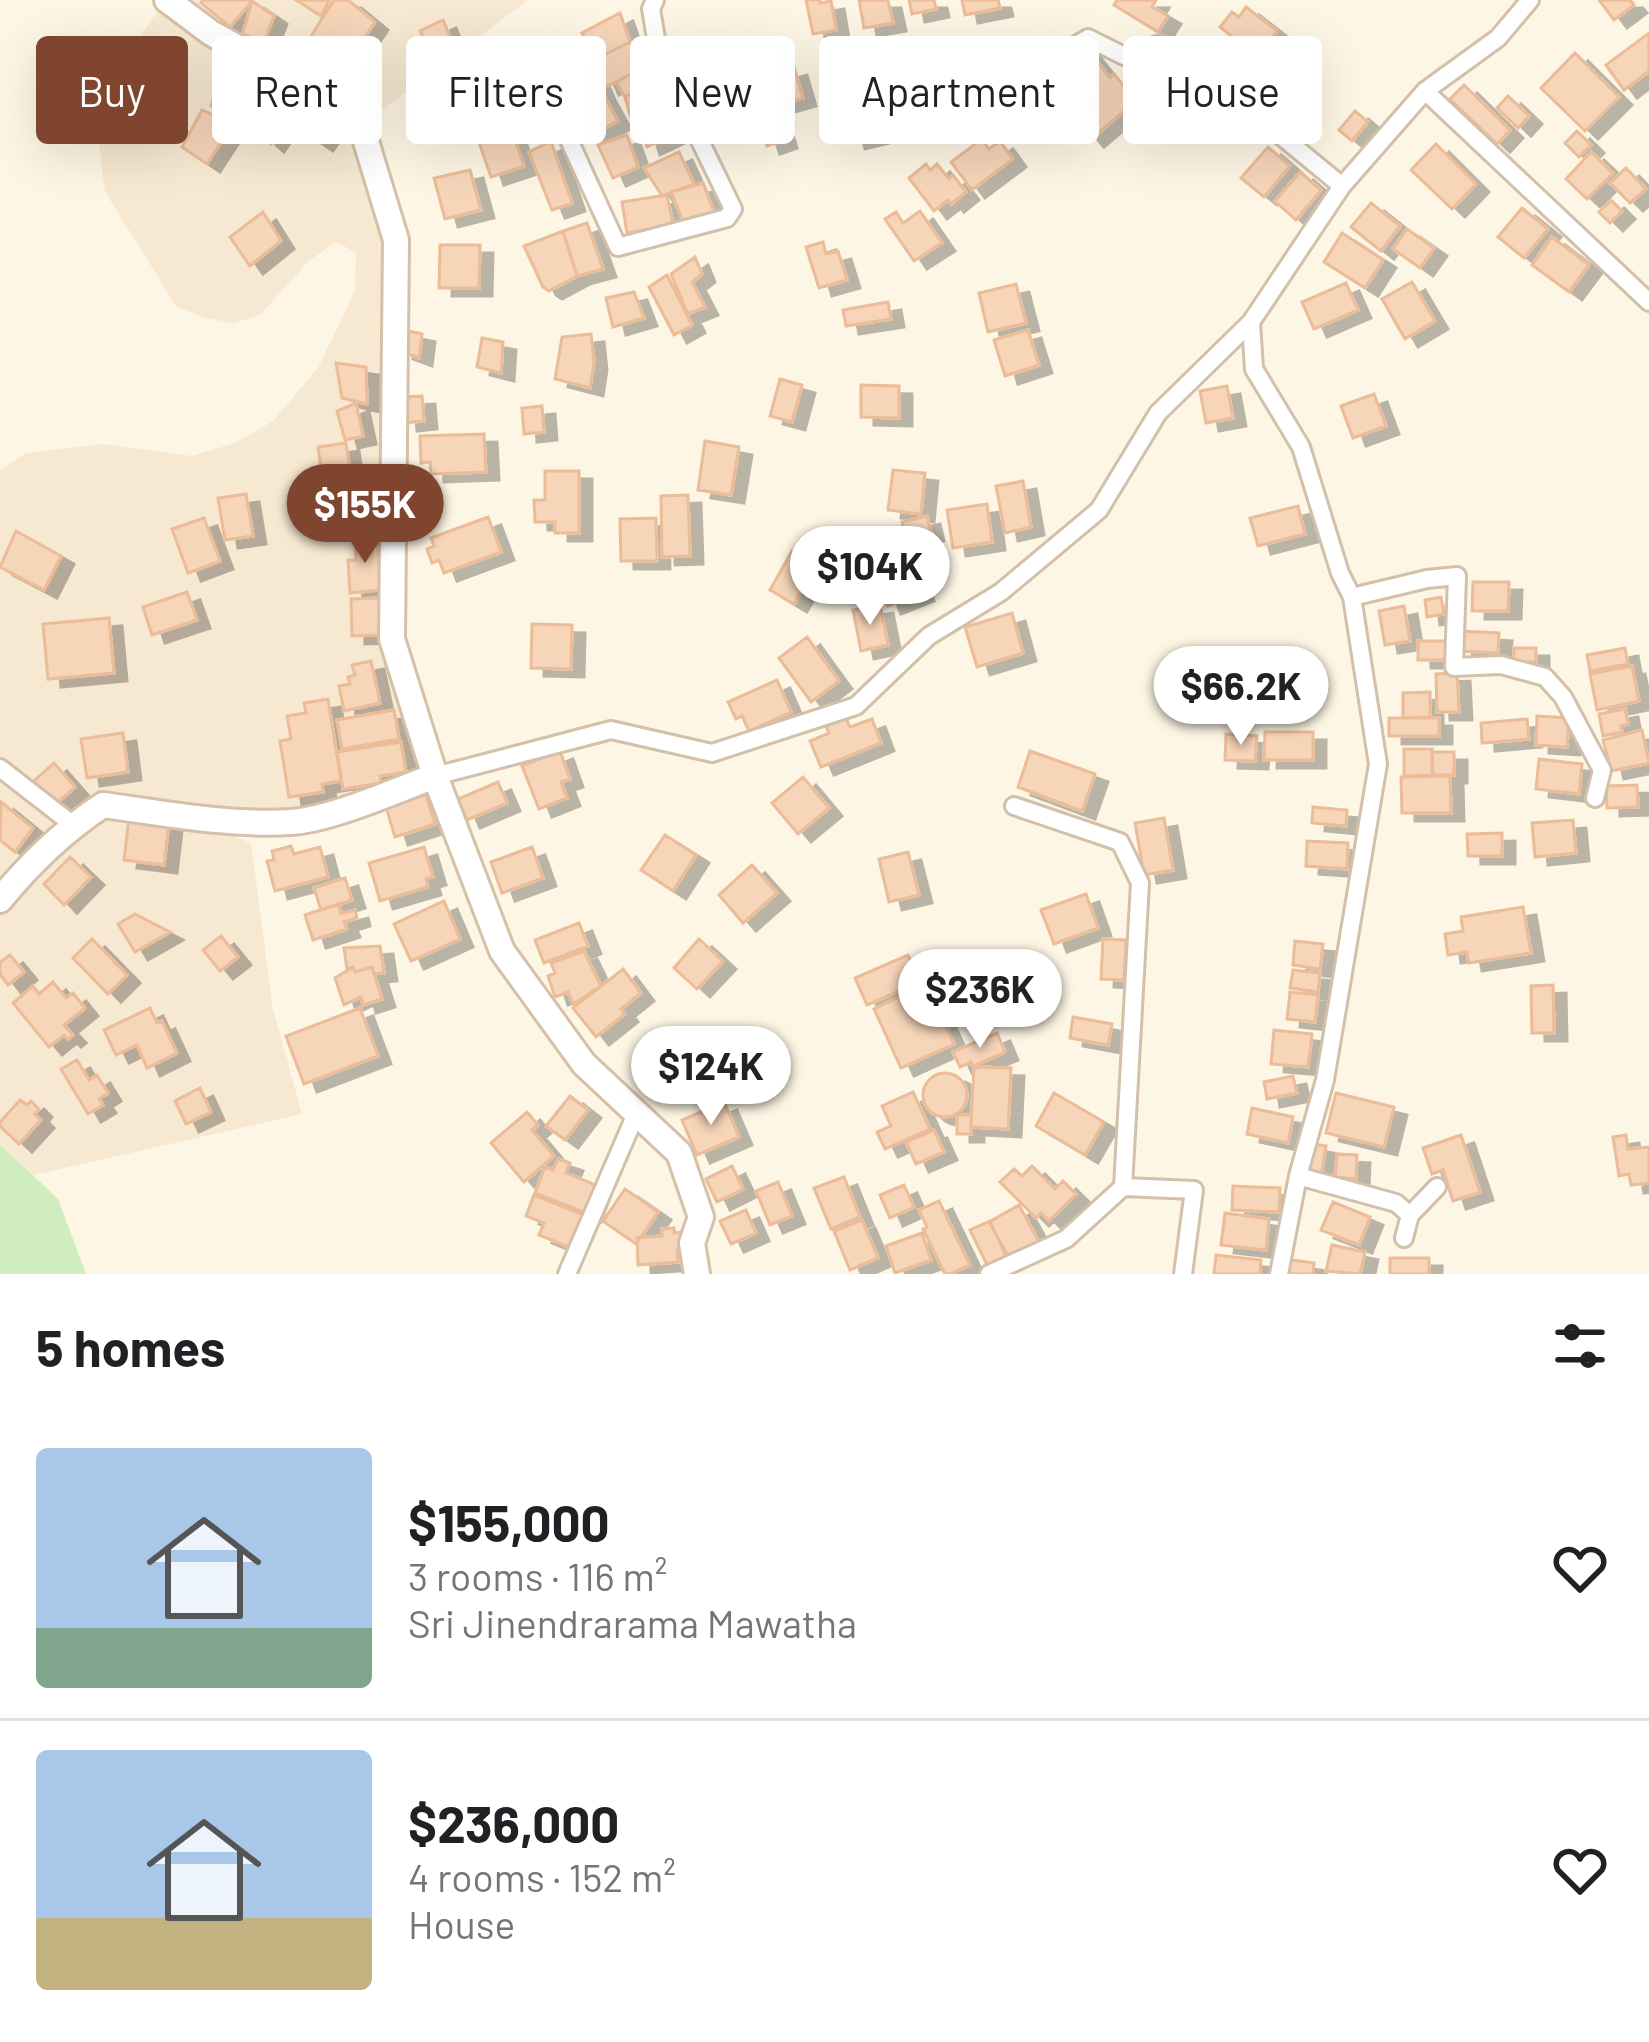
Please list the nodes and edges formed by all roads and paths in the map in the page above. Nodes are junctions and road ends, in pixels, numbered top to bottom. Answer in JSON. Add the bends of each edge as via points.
{"nodes":[{"id":1,"x":167,"y":0,"type":"edge"},
{"id":2,"x":655,"y":0,"type":"edge"},
{"id":3,"x":1530,"y":0,"type":"edge"},
{"id":4,"x":1099,"y":44,"type":"edge"},
{"id":5,"x":1425,"y":92,"type":"junction"},
{"id":6,"x":571,"y":144,"type":"edge"},
{"id":7,"x":1342,"y":186,"type":"junction"},
{"id":8,"x":1649,"y":302,"type":"edge"},
{"id":9,"x":1251,"y":322,"type":"junction"},
{"id":10,"x":1352,"y":597,"type":"junction"},
{"id":11,"x":0,"y":769,"type":"edge"},
{"id":12,"x":435,"y":776,"type":"junction"},
{"id":13,"x":1595,"y":798,"type":"dead end"},
{"id":14,"x":1014,"y":806,"type":"dead end"},
{"id":15,"x":72,"y":824,"type":"junction"},
{"id":16,"x":0,"y":900,"type":"edge"},
{"id":17,"x":635,"y":1114,"type":"junction"},
{"id":18,"x":1298,"y":1176,"type":"junction"},
{"id":19,"x":1123,"y":1187,"type":"junction"},
{"id":20,"x":1437,"y":1187,"type":"dead end"},
{"id":21,"x":1410,"y":1215,"type":"junction"},
{"id":22,"x":1404,"y":1238,"type":"dead end"},
{"id":23,"x":567,"y":1274,"type":"edge"},
{"id":24,"x":697,"y":1274,"type":"edge"},
{"id":25,"x":989,"y":1274,"type":"edge"},
{"id":26,"x":1183,"y":1274,"type":"edge"},
{"id":27,"x":1279,"y":1274,"type":"edge"}],
"edges":[{"from":1,"to":12,"type":"main road","via":[[361,125],[396,240],[392,639]]},
{"from":2,"to":6,"type":"street","via":[[659,56],[733,209],[727,218],[618,247]]},
{"from":3,"to":5,"type":"street","via":[[1498,38]]},
{"from":4,"to":7,"type":"street","via":[[1124,56],[1160,44],[1180,53]]},
{"from":5,"to":7,"type":"street"},
{"from":5,"to":8,"type":"street"},
{"from":7,"to":9,"type":"street"},
{"from":9,"to":10,"type":"street","via":[[1254,369],[1301,447]]},
{"from":9,"to":12,"type":"street","via":[[1158,413],[1099,510],[1001,592],[928,636],[856,706],[712,753],[611,730]]},
{"from":10,"to":13,"type":"street","via":[[1457,576],[1454,667],[1501,665],[1545,677],[1602,770]]},
{"from":10,"to":18,"type":"street","via":[[1378,764],[1325,1081]]},
{"from":11,"to":15,"type":"street"},
{"from":12,"to":15,"type":"main road","via":[[295,822],[103,805]]},
{"from":12,"to":17,"type":"main road","via":[[502,952],[584,1064]]},
{"from":14,"to":19,"type":"street","via":[[1120,842],[1141,883]]},
{"from":15,"to":16,"type":"main road"},
{"from":17,"to":23,"type":"street"},
{"from":17,"to":24,"type":"main road","via":[[679,1153],[701,1217],[692,1243]]},
{"from":18,"to":21,"type":"street","via":[[1396,1203]]},
{"from":18,"to":27,"type":"street"},
{"from":19,"to":25,"type":"street","via":[[1066,1239]]},
{"from":19,"to":26,"type":"street","via":[[1194,1190]]},
{"from":20,"to":21,"type":"street"},
{"from":21,"to":22,"type":"street"}]}
